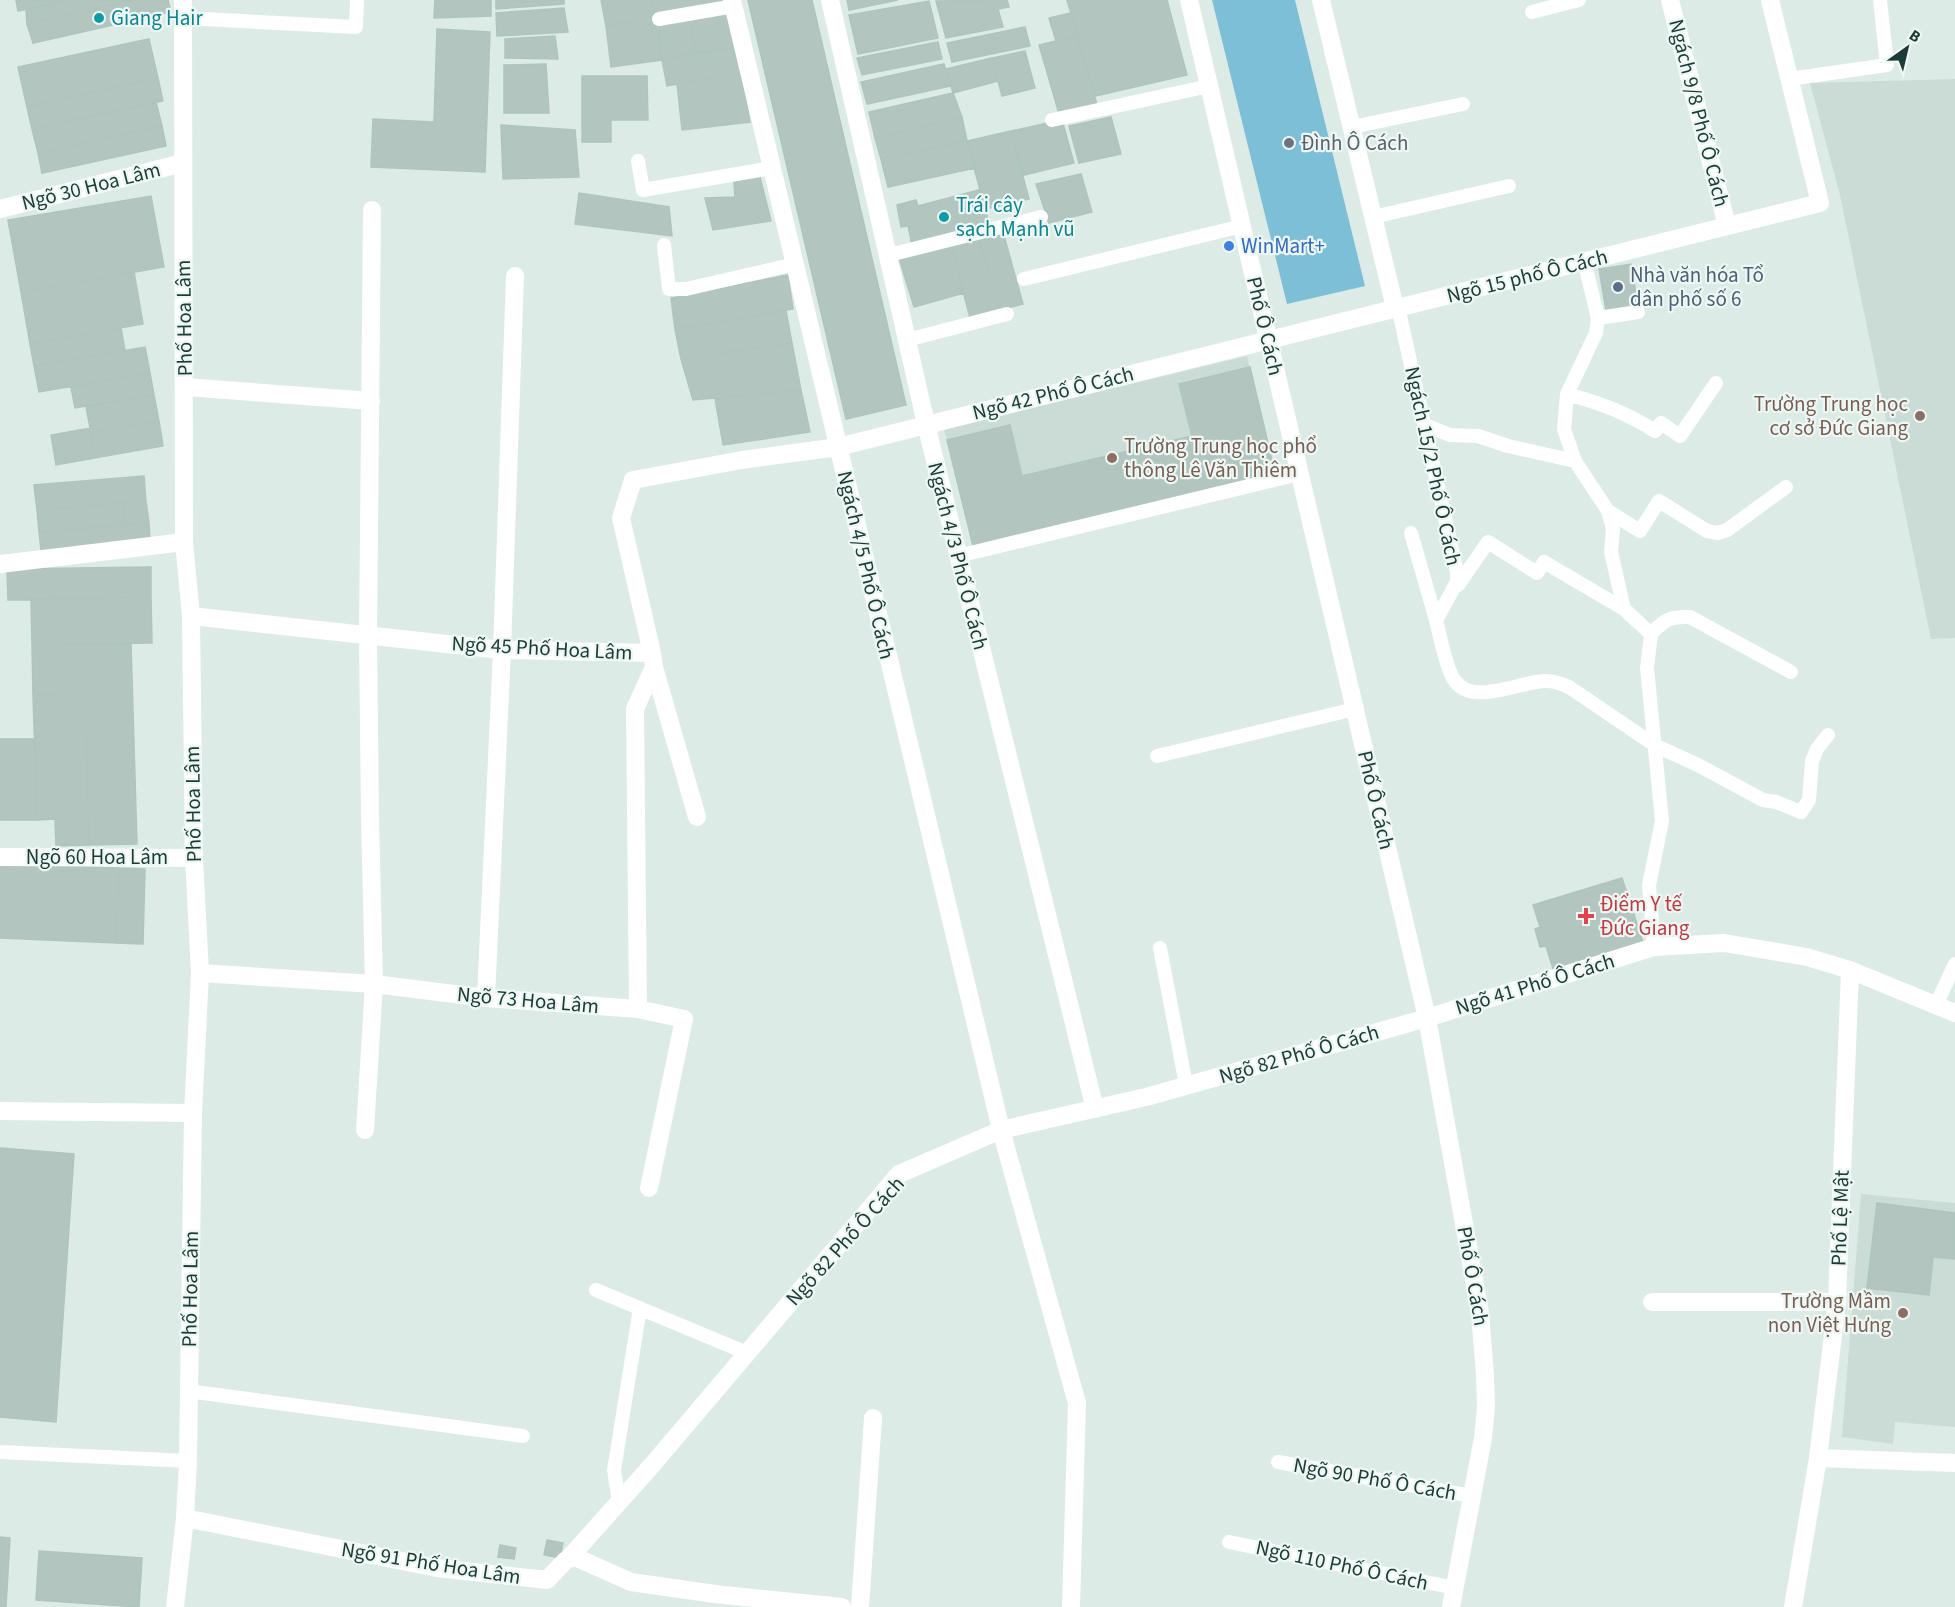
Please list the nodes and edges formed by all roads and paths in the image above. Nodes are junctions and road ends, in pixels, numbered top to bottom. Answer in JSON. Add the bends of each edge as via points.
{"nodes":[{"id":1,"x":357,"y":0,"type":"edge"},
{"id":2,"x":830,"y":0,"type":"edge"},
{"id":3,"x":1189,"y":0,"type":"edge"},
{"id":4,"x":1321,"y":0,"type":"edge"},
{"id":5,"x":1579,"y":0,"type":"edge"},
{"id":6,"x":1670,"y":0,"type":"edge"},
{"id":7,"x":1770,"y":0,"type":"edge"},
{"id":8,"x":1880,"y":0,"type":"edge"},
{"id":9,"x":733,"y":3,"type":"edge"},
{"id":10,"x":183,"y":9,"type":"edge"},
{"id":11,"x":1532,"y":12,"type":"dead end"},
{"id":12,"x":659,"y":19,"type":"dead end"},
{"id":13,"x":1789,"y":79,"type":"junction"},
{"id":14,"x":1209,"y":86,"type":"junction"},
{"id":15,"x":1463,"y":104,"type":"dead end"},
{"id":16,"x":1052,"y":120,"type":"dead end"},
{"id":17,"x":1352,"y":127,"type":"junction"},
{"id":18,"x":638,"y":161,"type":"dead end"},
{"id":19,"x":183,"y":163,"type":"junction"},
{"id":20,"x":772,"y":168,"type":"junction"},
{"id":21,"x":1509,"y":186,"type":"dead end"},
{"id":22,"x":0,"y":209,"type":"edge"},
{"id":23,"x":372,"y":210,"type":"dead end"},
{"id":24,"x":1041,"y":217,"type":"dead end"},
{"id":25,"x":1374,"y":217,"type":"junction"},
{"id":26,"x":1242,"y":226,"type":"junction"},
{"id":27,"x":1727,"y":226,"type":"junction"},
{"id":28,"x":664,"y":245,"type":"dead end"},
{"id":29,"x":889,"y":255,"type":"junction"},
{"id":30,"x":1584,"y":261,"type":"junction"},
{"id":31,"x":795,"y":264,"type":"junction"},
{"id":32,"x":515,"y":276,"type":"dead end"},
{"id":33,"x":1024,"y":279,"type":"dead end"},
{"id":34,"x":1396,"y":308,"type":"junction"},
{"id":35,"x":1638,"y":312,"type":"dead end"},
{"id":36,"x":1007,"y":314,"type":"dead end"},
{"id":37,"x":1598,"y":318,"type":"junction"},
{"id":38,"x":1268,"y":339,"type":"junction"},
{"id":39,"x":907,"y":340,"type":"junction"},
{"id":40,"x":1716,"y":383,"type":"dead end"},
{"id":41,"x":185,"y":387,"type":"junction"},
{"id":42,"x":1567,"y":394,"type":"junction"},
{"id":43,"x":371,"y":401,"type":"junction"},
{"id":44,"x":926,"y":424,"type":"junction"},
{"id":45,"x":1425,"y":425,"type":"junction"},
{"id":46,"x":838,"y":447,"type":"junction"},
{"id":47,"x":1575,"y":461,"type":"junction"},
{"id":48,"x":1299,"y":474,"type":"junction"},
{"id":49,"x":1786,"y":487,"type":"dead end"},
{"id":50,"x":1608,"y":511,"type":"junction"},
{"id":51,"x":1412,"y":533,"type":"dead end"},
{"id":52,"x":184,"y":542,"type":"junction"},
{"id":53,"x":958,"y":556,"type":"junction"},
{"id":54,"x":0,"y":564,"type":"edge"},
{"id":55,"x":1453,"y":591,"type":"junction"},
{"id":56,"x":1624,"y":609,"type":"junction"},
{"id":57,"x":191,"y":616,"type":"junction"},
{"id":58,"x":1436,"y":620,"type":"junction"},
{"id":59,"x":1651,"y":634,"type":"junction"},
{"id":60,"x":368,"y":637,"type":"junction"},
{"id":61,"x":502,"y":650,"type":"junction"},
{"id":62,"x":653,"y":660,"type":"junction"},
{"id":63,"x":1791,"y":672,"type":"dead end"},
{"id":64,"x":1355,"y":710,"type":"junction"},
{"id":65,"x":1828,"y":735,"type":"dead end"},
{"id":66,"x":1656,"y":746,"type":"junction"},
{"id":67,"x":1157,"y":756,"type":"dead end"},
{"id":68,"x":697,"y":817,"type":"dead end"},
{"id":69,"x":0,"y":856,"type":"edge"},
{"id":70,"x":194,"y":858,"type":"junction"},
{"id":71,"x":1654,"y":946,"type":"junction"},
{"id":72,"x":1160,"y":948,"type":"dead end"},
{"id":73,"x":1955,"y":964,"type":"edge"},
{"id":74,"x":1850,"y":970,"type":"junction"},
{"id":75,"x":200,"y":973,"type":"junction"},
{"id":76,"x":374,"y":984,"type":"junction"},
{"id":77,"x":486,"y":998,"type":"junction"},
{"id":78,"x":1936,"y":1005,"type":"junction"},
{"id":79,"x":638,"y":1009,"type":"junction"},
{"id":80,"x":1955,"y":1012,"type":"edge"},
{"id":81,"x":1426,"y":1018,"type":"junction"},
{"id":82,"x":1186,"y":1085,"type":"junction"},
{"id":83,"x":1095,"y":1109,"type":"junction"},
{"id":84,"x":0,"y":1111,"type":"edge"},
{"id":85,"x":194,"y":1113,"type":"junction"},
{"id":86,"x":365,"y":1130,"type":"dead end"},
{"id":87,"x":1001,"y":1131,"type":"junction"},
{"id":88,"x":649,"y":1188,"type":"dead end"},
{"id":89,"x":596,"y":1290,"type":"dead end"},
{"id":90,"x":1652,"y":1302,"type":"dead end"},
{"id":91,"x":1837,"y":1302,"type":"junction"},
{"id":92,"x":640,"y":1308,"type":"junction"},
{"id":93,"x":747,"y":1353,"type":"junction"},
{"id":94,"x":188,"y":1391,"type":"junction"},
{"id":95,"x":873,"y":1418,"type":"dead end"},
{"id":96,"x":523,"y":1436,"type":"dead end"},
{"id":97,"x":0,"y":1452,"type":"edge"},
{"id":98,"x":1818,"y":1458,"type":"junction"},
{"id":99,"x":188,"y":1461,"type":"junction"},
{"id":100,"x":1278,"y":1462,"type":"dead end"},
{"id":101,"x":1955,"y":1463,"type":"edge"},
{"id":102,"x":1472,"y":1496,"type":"junction"},
{"id":103,"x":619,"y":1502,"type":"junction"},
{"id":104,"x":185,"y":1518,"type":"junction"},
{"id":105,"x":1229,"y":1542,"type":"dead end"},
{"id":106,"x":570,"y":1557,"type":"junction"},
{"id":107,"x":1455,"y":1588,"type":"junction"},
{"id":108,"x":175,"y":1607,"type":"edge"},
{"id":109,"x":842,"y":1607,"type":"edge"},
{"id":110,"x":860,"y":1607,"type":"edge"},
{"id":111,"x":1071,"y":1607,"type":"edge"},
{"id":112,"x":1451,"y":1607,"type":"edge"},
{"id":113,"x":1793,"y":1607,"type":"edge"}],
"edges":[{"from":1,"to":10,"type":"lane","via":[[356,27]]},
{"from":2,"to":29,"type":"street","name":"Ngách 4/3 Phố Ô Cách"},
{"from":3,"to":14,"type":"street","name":"Phố Ô Cách"},
{"from":4,"to":17,"type":"street"},
{"from":5,"to":11,"type":"lane"},
{"from":6,"to":27,"type":"street","name":"Ngách 9/8 Phố Ô Cách"},
{"from":7,"to":13,"type":"street"},
{"from":8,"to":13,"type":"lane","via":[[1887,65]]},
{"from":9,"to":12,"type":"lane"},
{"from":9,"to":20,"type":"street","name":"Ngách 4/5 Phố Ô Cách"},
{"from":10,"to":19,"type":"street","name":"Phố Hoa Lâm"},
{"from":13,"to":27,"type":"street","name":"Ngõ 15 phố Ô Cách","via":[[1820,203]]},
{"from":14,"to":16,"type":"lane"},
{"from":14,"to":26,"type":"street","name":"Phố Ô Cách"},
{"from":15,"to":17,"type":"lane"},
{"from":17,"to":25,"type":"street"},
{"from":18,"to":20,"type":"lane","via":[[643,190]]},
{"from":19,"to":22,"type":"street","name":"Ngõ 30 Hoa Lâm"},
{"from":19,"to":41,"type":"street","name":"Phố Hoa Lâm"},
{"from":20,"to":31,"type":"street","name":"Ngách 4/5 Phố Ô Cách"},
{"from":21,"to":25,"type":"lane"},
{"from":23,"to":43,"type":"street"},
{"from":24,"to":29,"type":"lane"},
{"from":25,"to":34,"type":"street"},
{"from":26,"to":33,"type":"lane"},
{"from":26,"to":38,"type":"street","name":"Phố Ô Cách"},
{"from":27,"to":30,"type":"street","name":"Ngõ 15 phố Ô Cách"},
{"from":28,"to":31,"type":"lane","via":[[669,289],[686,289]]},
{"from":29,"to":39,"type":"street","name":"Ngách 4/3 Phố Ô Cách"},
{"from":30,"to":34,"type":"street","name":"Ngõ 15 phố Ô Cách"},
{"from":30,"to":37,"type":"lane"},
{"from":31,"to":46,"type":"street","name":"Ngách 4/5 Phố Ô Cách"},
{"from":32,"to":61,"type":"street"},
{"from":34,"to":38,"type":"street","name":"Ngõ 15 phố Ô Cách"},
{"from":34,"to":45,"type":"lane","name":"Ngách 15/2 Phố Ô Cách"},
{"from":35,"to":37,"type":"lane"},
{"from":36,"to":39,"type":"lane"},
{"from":37,"to":42,"type":"lane","via":[[1591,347]]},
{"from":38,"to":44,"type":"street","name":"Ngõ 42 Phố Ô Cách"},
{"from":38,"to":48,"type":"street","name":"Phố Ô Cách"},
{"from":39,"to":44,"type":"street","name":"Ngách 4/3 Phố Ô Cách"},
{"from":40,"to":42,"type":"lane","via":[[1680,436],[1661,423],[1655,430],[1600,402]]},
{"from":41,"to":43,"type":"street"},
{"from":41,"to":52,"type":"street","name":"Phố Hoa Lâm"},
{"from":42,"to":47,"type":"lane","via":[[1564,429]]},
{"from":43,"to":60,"type":"street"},
{"from":44,"to":46,"type":"street","name":"Ngõ 42 Phố Ô Cách"},
{"from":44,"to":53,"type":"street","name":"Ngách 4/3 Phố Ô Cách"},
{"from":45,"to":47,"type":"lane","via":[[1450,435],[1478,436]]},
{"from":45,"to":55,"type":"lane","name":"Ngách 15/2 Phố Ô Cách","via":[[1457,572]]},
{"from":46,"to":62,"type":"street","name":"Ngõ 45 Phố Hoa Lâm","via":[[633,480],[621,518]]},
{"from":46,"to":87,"type":"street","name":"Ngách 4/5 Phố Ô Cách"},
{"from":47,"to":50,"type":"lane"},
{"from":48,"to":53,"type":"lane"},
{"from":48,"to":64,"type":"street","name":"Phố Ô Cách"},
{"from":49,"to":50,"type":"lane","via":[[1718,533],[1707,531],[1659,501],[1640,531]]},
{"from":50,"to":56,"type":"lane","via":[[1613,530],[1611,552]]},
{"from":51,"to":58,"type":"lane"},
{"from":52,"to":54,"type":"street"},
{"from":52,"to":57,"type":"street","name":"Phố Hoa Lâm"},
{"from":53,"to":83,"type":"street","name":"Ngách 4/3 Phố Ô Cách"},
{"from":55,"to":56,"type":"lane","via":[[1488,542],[1537,573],[1544,562]]},
{"from":55,"to":58,"type":"lane","name":"Ngách 15/2 Phố Ô Cách"},
{"from":56,"to":59,"type":"lane"},
{"from":57,"to":60,"type":"street","name":"Ngõ 45 Phố Hoa Lâm"},
{"from":57,"to":70,"type":"street","name":"Phố Hoa Lâm"},
{"from":58,"to":66,"type":"lane","via":[[1453,677],[1470,692],[1546,680],[1557,682]]},
{"from":59,"to":63,"type":"lane","via":[[1673,616],[1690,617]]},
{"from":59,"to":66,"type":"lane","via":[[1647,668]]},
{"from":60,"to":61,"type":"street","name":"Ngõ 45 Phố Hoa Lâm"},
{"from":60,"to":76,"type":"street"},
{"from":61,"to":62,"type":"street","name":"Ngõ 45 Phố Hoa Lâm"},
{"from":61,"to":77,"type":"street"},
{"from":62,"to":68,"type":"street"},
{"from":62,"to":79,"type":"street","via":[[635,709]]},
{"from":64,"to":67,"type":"lane"},
{"from":64,"to":81,"type":"street","name":"Phố Ô Cách"},
{"from":65,"to":66,"type":"lane","via":[[1812,761],[1809,800],[1801,812],[1762,800]]},
{"from":66,"to":71,"type":"lane","via":[[1662,821],[1649,885]]},
{"from":69,"to":70,"type":"street","name":"Ngõ 60 Hoa Lâm"},
{"from":70,"to":75,"type":"street","name":"Phố Hoa Lâm"},
{"from":71,"to":74,"type":"street","name":"Ngõ 41 Phố Ô Cách","via":[[1724,943],[1807,957]]},
{"from":71,"to":81,"type":"street","name":"Ngõ 41 Phố Ô Cách"},
{"from":72,"to":82,"type":"lane"},
{"from":73,"to":78,"type":"lane"},
{"from":74,"to":78,"type":"street","name":"Ngõ 41 Phố Ô Cách"},
{"from":74,"to":91,"type":"street","name":"Phố Lệ Mật"},
{"from":75,"to":76,"type":"street","name":"Ngõ 73 Hoa Lâm"},
{"from":75,"to":85,"type":"street","name":"Phố Hoa Lâm"},
{"from":76,"to":77,"type":"street","name":"Ngõ 73 Hoa Lâm"},
{"from":76,"to":86,"type":"street"},
{"from":77,"to":79,"type":"street","name":"Ngõ 73 Hoa Lâm"},
{"from":78,"to":80,"type":"street","name":"Ngõ 41 Phố Ô Cách"},
{"from":79,"to":88,"type":"street","name":"Ngõ 73 Hoa Lâm","via":[[684,1019]]},
{"from":81,"to":82,"type":"street","name":"Ngõ 82 Phố Ô Cách"},
{"from":81,"to":102,"type":"street","name":"Phố Ô Cách","via":[[1484,1344],[1486,1407]]},
{"from":82,"to":83,"type":"street","name":"Ngõ 82 Phố Ô Cách"},
{"from":83,"to":87,"type":"street","name":"Ngõ 82 Phố Ô Cách"},
{"from":84,"to":85,"type":"street"},
{"from":85,"to":94,"type":"street","name":"Phố Hoa Lâm"},
{"from":87,"to":93,"type":"street","name":"Ngõ 82 Phố Ô Cách","via":[[899,1174]]},
{"from":87,"to":111,"type":"street","name":"Ngách 4/5 Phố Ô Cách","via":[[1077,1403]]},
{"from":89,"to":92,"type":"lane"},
{"from":90,"to":91,"type":"street"},
{"from":91,"to":98,"type":"street","name":"Phố Lệ Mật"},
{"from":92,"to":93,"type":"lane"},
{"from":92,"to":103,"type":"lane","via":[[614,1470]]},
{"from":93,"to":103,"type":"street","name":"Ngõ 82 Phố Ô Cách"},
{"from":94,"to":96,"type":"lane"},
{"from":94,"to":99,"type":"street","name":"Phố Hoa Lâm"},
{"from":95,"to":110,"type":"street"},
{"from":97,"to":99,"type":"lane"},
{"from":98,"to":101,"type":"street"},
{"from":98,"to":113,"type":"street","name":"Phố Lệ Mật"},
{"from":99,"to":104,"type":"street","name":"Phố Hoa Lâm"},
{"from":100,"to":102,"type":"lane","name":"Ngõ 90 Phố Ô Cách"},
{"from":102,"to":107,"type":"street","name":"Phố Ô Cách"},
{"from":103,"to":106,"type":"street","name":"Ngõ 82 Phố Ô Cách"},
{"from":104,"to":106,"type":"street","name":"Ngõ 91 Phố Hoa Lâm","via":[[437,1568],[547,1580]]},
{"from":104,"to":108,"type":"street","name":"Phố Hoa Lâm"},
{"from":105,"to":107,"type":"lane","name":"Ngõ 110 Phố Ô Cách"},
{"from":106,"to":109,"type":"street","via":[[581,1558],[631,1582]]},
{"from":107,"to":112,"type":"street","name":"Phố Ô Cách"}]}
